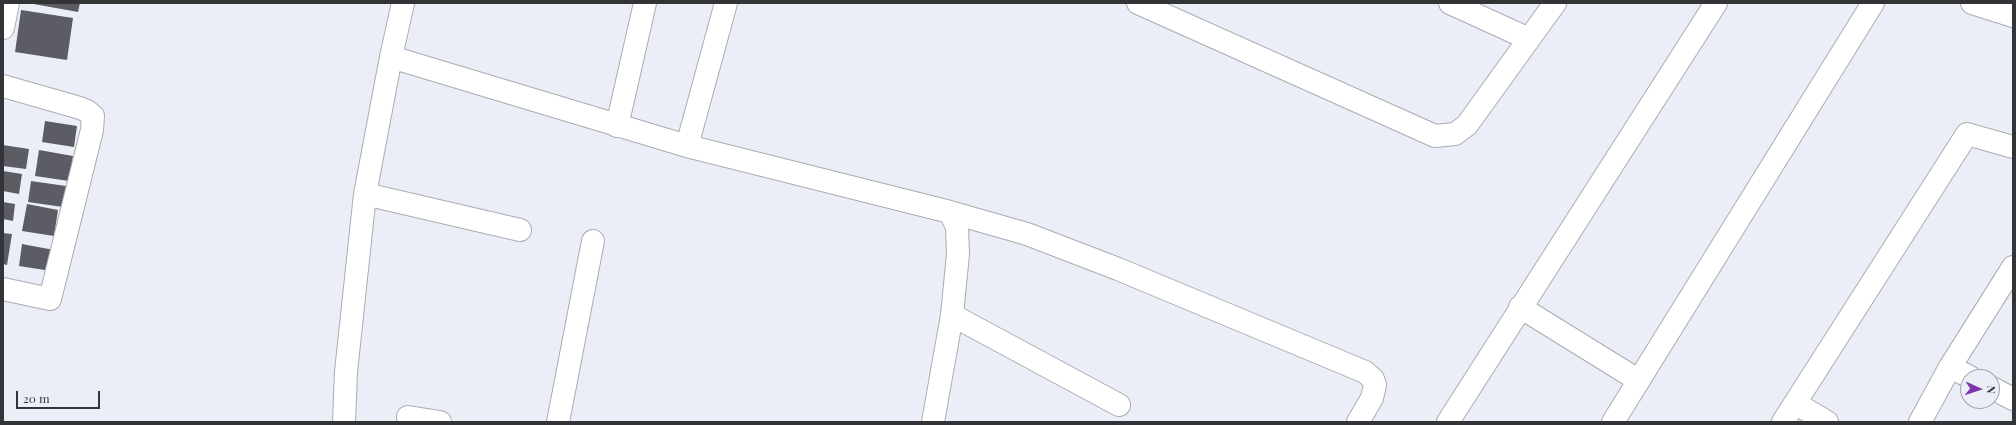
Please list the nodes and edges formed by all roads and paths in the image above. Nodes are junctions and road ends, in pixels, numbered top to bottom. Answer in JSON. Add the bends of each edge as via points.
{"nodes":[{"id":1,"x":8,"y":3,"type":"edge"},
{"id":2,"x":403,"y":3,"type":"edge"},
{"id":3,"x":646,"y":3,"type":"edge"},
{"id":4,"x":726,"y":3,"type":"edge"},
{"id":5,"x":1138,"y":3,"type":"edge"},
{"id":6,"x":1450,"y":3,"type":"edge"},
{"id":7,"x":1555,"y":3,"type":"edge"},
{"id":8,"x":1716,"y":3,"type":"edge"},
{"id":9,"x":1874,"y":3,"type":"edge"},
{"id":10,"x":1972,"y":3,"type":"edge"},
{"id":11,"x":2013,"y":16,"type":"edge"},
{"id":12,"x":3,"y":28,"type":"edge"},
{"id":13,"x":1529,"y":39,"type":"junction"},
{"id":14,"x":391,"y":57,"type":"junction"},
{"id":15,"x":3,"y":86,"type":"edge"},
{"id":16,"x":617,"y":126,"type":"junction"},
{"id":17,"x":687,"y":146,"type":"junction"},
{"id":18,"x":2013,"y":147,"type":"edge"},
{"id":19,"x":365,"y":194,"type":"junction"},
{"id":20,"x":950,"y":212,"type":"junction"},
{"id":21,"x":520,"y":230,"type":"dead end"},
{"id":22,"x":593,"y":242,"type":"dead end"},
{"id":23,"x":2013,"y":267,"type":"edge"},
{"id":24,"x":3,"y":289,"type":"edge"},
{"id":25,"x":1520,"y":307,"type":"junction"},
{"id":26,"x":952,"y":315,"type":"junction"},
{"id":27,"x":1950,"y":367,"type":"junction"},
{"id":28,"x":1960,"y":372,"type":"edge"},
{"id":29,"x":1638,"y":380,"type":"junction"},
{"id":30,"x":2000,"y":392,"type":"edge"},
{"id":31,"x":2013,"y":399,"type":"edge"},
{"id":32,"x":1795,"y":403,"type":"junction"},
{"id":33,"x":1119,"y":405,"type":"dead end"},
{"id":34,"x":408,"y":417,"type":"dead end"},
{"id":35,"x":344,"y":422,"type":"edge"},
{"id":36,"x":440,"y":422,"type":"edge"},
{"id":37,"x":558,"y":422,"type":"edge"},
{"id":38,"x":933,"y":422,"type":"edge"},
{"id":39,"x":1358,"y":422,"type":"edge"},
{"id":40,"x":1448,"y":422,"type":"edge"},
{"id":41,"x":1613,"y":422,"type":"edge"},
{"id":42,"x":1783,"y":422,"type":"edge"},
{"id":43,"x":1827,"y":422,"type":"edge"},
{"id":44,"x":1920,"y":422,"type":"edge"}],
"edges":[{"from":1,"to":12,"type":"street"},
{"from":2,"to":14,"type":"street"},
{"from":3,"to":16,"type":"street"},
{"from":4,"to":17,"type":"street"},
{"from":5,"to":13,"type":"street","via":[[1435,136],[1455,134],[1467,125]]},
{"from":6,"to":13,"type":"street"},
{"from":7,"to":13,"type":"street"},
{"from":8,"to":25,"type":"street"},
{"from":9,"to":29,"type":"street"},
{"from":10,"to":11,"type":"street"},
{"from":14,"to":16,"type":"street"},
{"from":14,"to":19,"type":"street"},
{"from":15,"to":24,"type":"street","via":[[80,108],[93,116],[92,130],[50,299]]},
{"from":16,"to":17,"type":"street"},
{"from":17,"to":20,"type":"street"},
{"from":18,"to":32,"type":"street","via":[[1967,134]]},
{"from":19,"to":21,"type":"street"},
{"from":19,"to":35,"type":"street","via":[[346,372]]},
{"from":20,"to":26,"type":"street","via":[[957,228],[958,254]]},
{"from":20,"to":39,"type":"street","via":[[1027,234],[1365,372],[1373,379],[1375,385],[1372,398]]},
{"from":22,"to":37,"type":"street"},
{"from":23,"to":27,"type":"street"},
{"from":25,"to":29,"type":"street"},
{"from":25,"to":40,"type":"street"},
{"from":26,"to":33,"type":"street"},
{"from":26,"to":38,"type":"street"},
{"from":27,"to":28,"type":"street"},
{"from":27,"to":44,"type":"street"},
{"from":29,"to":41,"type":"street"},
{"from":30,"to":31,"type":"street"},
{"from":32,"to":42,"type":"street"},
{"from":32,"to":43,"type":"street"},
{"from":34,"to":36,"type":"street"}]}
